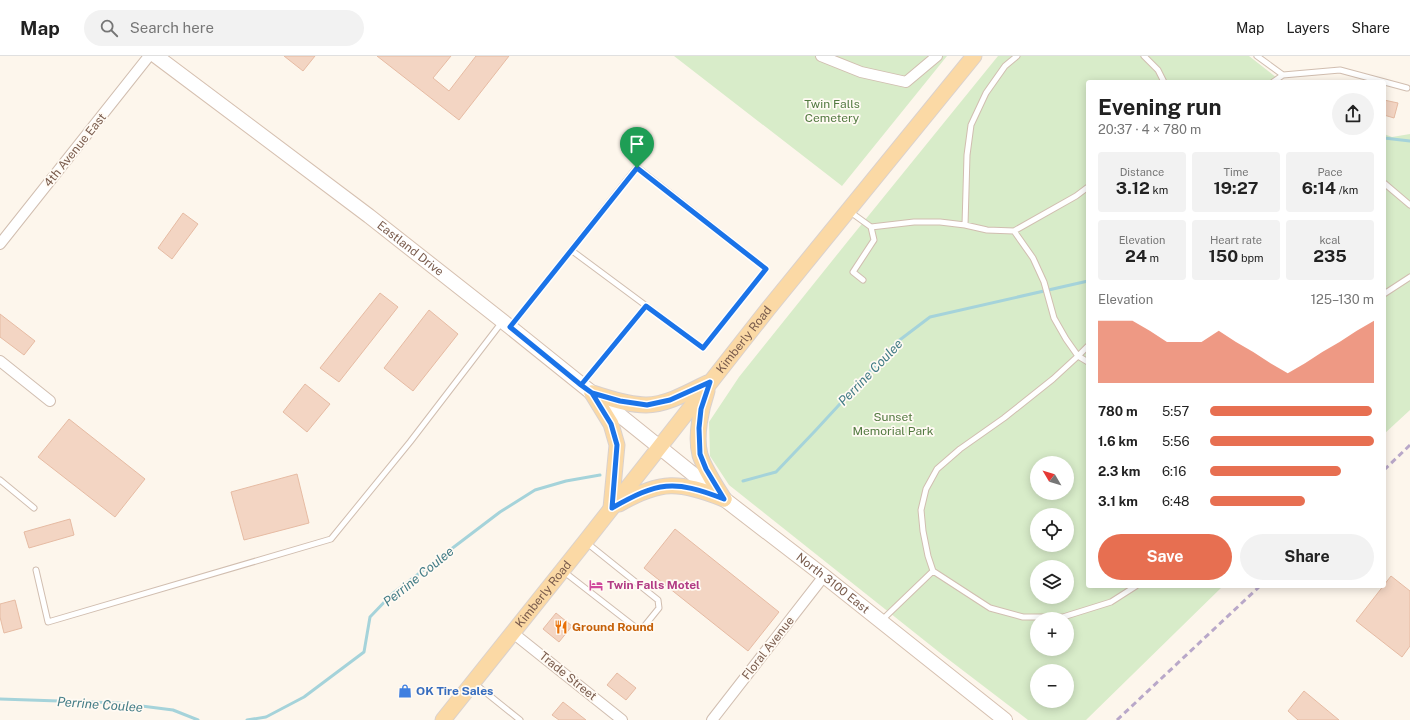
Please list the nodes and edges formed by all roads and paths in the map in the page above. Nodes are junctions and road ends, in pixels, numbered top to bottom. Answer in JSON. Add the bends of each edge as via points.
{"nodes":[{"id":1,"x":149,"y":56,"type":"edge"},
{"id":2,"x":156,"y":56,"type":"edge"},
{"id":3,"x":821,"y":56,"type":"edge"},
{"id":4,"x":937,"y":56,"type":"edge"},
{"id":5,"x":974,"y":56,"type":"edge"},
{"id":6,"x":1018,"y":56,"type":"edge"},
{"id":7,"x":1144,"y":56,"type":"edge"},
{"id":8,"x":1257,"y":56,"type":"edge"},
{"id":9,"x":1283,"y":76,"type":"junction"},
{"id":10,"x":1163,"y":80,"type":"edge"},
{"id":11,"x":1276,"y":80,"type":"edge"},
{"id":12,"x":1377,"y":80,"type":"edge"},
{"id":13,"x":1386,"y":82,"type":"edge"},
{"id":14,"x":1407,"y":88,"type":"dead end"},
{"id":15,"x":1386,"y":185,"type":"edge"},
{"id":16,"x":1086,"y":188,"type":"edge"},
{"id":17,"x":1410,"y":205,"type":"edge"},
{"id":18,"x":848,"y":210,"type":"junction"},
{"id":19,"x":965,"y":225,"type":"junction"},
{"id":20,"x":871,"y":227,"type":"junction"},
{"id":21,"x":1014,"y":231,"type":"junction"},
{"id":22,"x":0,"y":244,"type":"edge"},
{"id":23,"x":571,"y":250,"type":"junction"},
{"id":24,"x":1410,"y":277,"type":"edge"},
{"id":25,"x":863,"y":280,"type":"dead end"},
{"id":26,"x":1386,"y":293,"type":"edge"},
{"id":27,"x":646,"y":306,"type":"junction"},
{"id":28,"x":506,"y":324,"type":"junction"},
{"id":29,"x":1086,"y":348,"type":"edge"},
{"id":30,"x":1078,"y":356,"type":"junction"},
{"id":31,"x":0,"y":361,"type":"edge"},
{"id":32,"x":1086,"y":361,"type":"edge"},
{"id":33,"x":710,"y":382,"type":"junction"},
{"id":34,"x":587,"y":389,"type":"junction"},
{"id":35,"x":50,"y":401,"type":"dead end"},
{"id":36,"x":660,"y":447,"type":"junction"},
{"id":37,"x":0,"y":480,"type":"edge"},
{"id":38,"x":724,"y":499,"type":"junction"},
{"id":39,"x":34,"y":508,"type":"dead end"},
{"id":40,"x":612,"y":508,"type":"junction"},
{"id":41,"x":585,"y":542,"type":"junction"},
{"id":42,"x":36,"y":570,"type":"dead end"},
{"id":43,"x":562,"y":570,"type":"junction"},
{"id":44,"x":933,"y":571,"type":"junction"},
{"id":45,"x":824,"y":576,"type":"junction"},
{"id":46,"x":1133,"y":588,"type":"edge"},
{"id":47,"x":881,"y":622,"type":"junction"},
{"id":48,"x":513,"y":633,"type":"junction"},
{"id":49,"x":473,"y":682,"type":"junction"},
{"id":50,"x":447,"y":719,"type":"edge"},
{"id":51,"x":520,"y":720,"type":"edge"},
{"id":52,"x":622,"y":720,"type":"edge"},
{"id":53,"x":712,"y":720,"type":"edge"},
{"id":54,"x":1005,"y":720,"type":"edge"}],
"edges":[{"from":1,"to":22,"type":"street","name":"4th Avenue East"},
{"from":2,"to":28,"type":"main road","name":"Eastland Drive","via":[[369,216]]},
{"from":3,"to":4,"type":"street","via":[[861,72],[906,82]]},
{"from":5,"to":18,"type":"main road","name":"Kimberly Road"},
{"from":6,"to":19,"type":"lane","via":[[1005,66],[986,93],[971,125],[967,155]]},
{"from":7,"to":10,"type":"lane","via":[[1158,70]]},
{"from":8,"to":9,"type":"lane"},
{"from":9,"to":11,"type":"lane"},
{"from":9,"to":12,"type":"lane","via":[[1340,70]]},
{"from":13,"to":14,"type":"lane"},
{"from":15,"to":17,"type":"lane"},
{"from":16,"to":21,"type":"lane"},
{"from":18,"to":20,"type":"lane"},
{"from":18,"to":33,"type":"main road","name":"Kimberly Road"},
{"from":19,"to":20,"type":"lane","via":[[914,222]]},
{"from":19,"to":21,"type":"lane","via":[[987,230]]},
{"from":20,"to":25,"type":"lane","via":[[874,240],[853,272]]},
{"from":21,"to":30,"type":"lane","via":[[1033,258],[1044,282],[1054,318]]},
{"from":23,"to":27,"type":"lane"},
{"from":23,"to":27,"type":"lane","via":[[637,168],[766,269],[703,348]]},
{"from":23,"to":28,"type":"lane"},
{"from":24,"to":26,"type":"lane"},
{"from":27,"to":34,"type":"lane"},
{"from":28,"to":34,"type":"main road","name":"Eastland Drive"},
{"from":28,"to":42,"type":"lane","via":[[330,539],[48,622]]},
{"from":29,"to":30,"type":"lane"},
{"from":30,"to":32,"type":"lane"},
{"from":30,"to":44,"type":"lane","via":[[1016,409],[960,449],[937,469],[926,489],[921,510],[923,531]]},
{"from":31,"to":35,"type":"street"},
{"from":33,"to":34,"type":"main road","via":[[670,400],[647,405],[620,401]]},
{"from":33,"to":36,"type":"main road","name":"Kimberly Road"},
{"from":33,"to":38,"type":"main road","via":[[701,409],[700,454]]},
{"from":34,"to":36,"type":"main road","name":"Eastland Drive"},
{"from":34,"to":40,"type":"main road","via":[[611,424],[617,445]]},
{"from":36,"to":38,"type":"main road","name":"North 3100 East"},
{"from":36,"to":40,"type":"main road","name":"Kimberly Road"},
{"from":37,"to":39,"type":"lane"},
{"from":38,"to":40,"type":"main road","via":[[683,486],[667,486],[651,488],[636,494]]},
{"from":38,"to":45,"type":"main road","name":"North 3100 East"},
{"from":40,"to":41,"type":"main road","name":"Kimberly Road"},
{"from":41,"to":43,"type":"main road","name":"Kimberly Road"},
{"from":41,"to":43,"type":"lane","via":[[658,600],[659,608],[642,628],[635,627]]},
{"from":43,"to":48,"type":"main road","name":"Kimberly Road"},
{"from":44,"to":46,"type":"lane","via":[[990,608],[1023,617],[1063,617],[1111,602]]},
{"from":44,"to":47,"type":"lane"},
{"from":45,"to":47,"type":"main road","name":"North 3100 East"},
{"from":45,"to":53,"type":"street","name":"Floral Avenue"},
{"from":47,"to":54,"type":"main road","name":"North 3100 East"},
{"from":48,"to":49,"type":"main road","name":"Kimberly Road"},
{"from":48,"to":52,"type":"street","name":"Trade Street"},
{"from":49,"to":50,"type":"main road","name":"Kimberly Road"},
{"from":49,"to":51,"type":"lane"}]}
